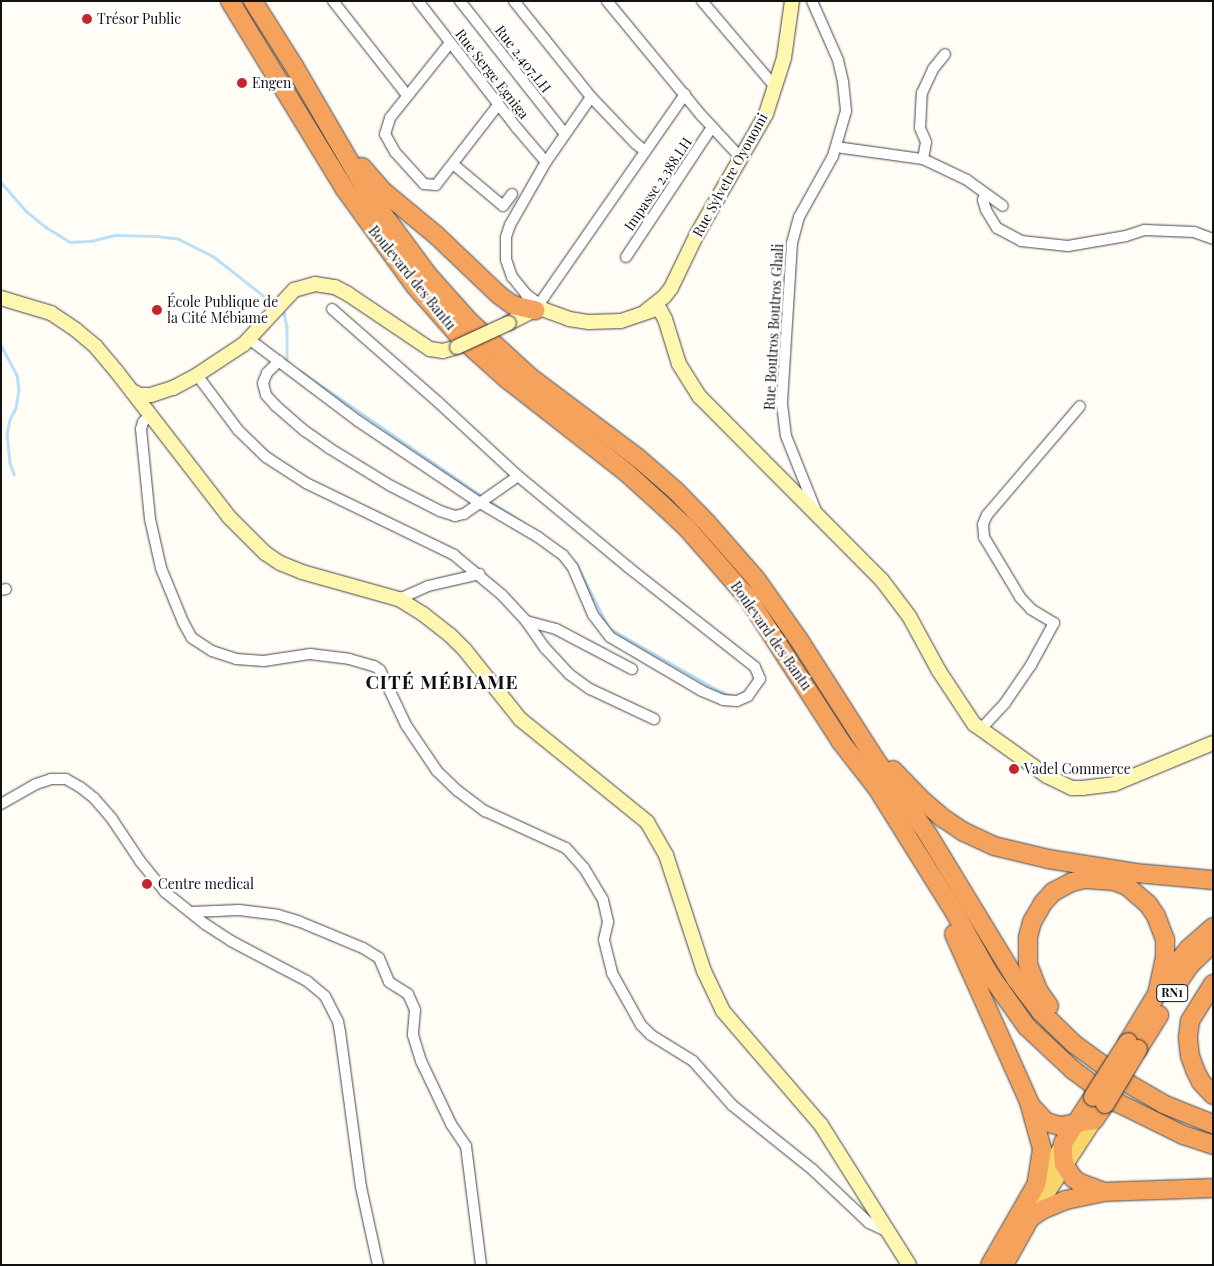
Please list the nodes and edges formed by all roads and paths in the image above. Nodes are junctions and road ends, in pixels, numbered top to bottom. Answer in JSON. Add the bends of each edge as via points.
{"nodes":[{"id":1,"x":230,"y":1,"type":"edge"},
{"id":2,"x":333,"y":1,"type":"edge"},
{"id":3,"x":418,"y":1,"type":"edge"},
{"id":4,"x":460,"y":1,"type":"edge"},
{"id":5,"x":514,"y":1,"type":"edge"},
{"id":6,"x":607,"y":1,"type":"edge"},
{"id":7,"x":702,"y":1,"type":"edge"},
{"id":8,"x":792,"y":1,"type":"edge"},
{"id":9,"x":812,"y":1,"type":"edge"},
{"id":10,"x":257,"y":4,"type":"edge"},
{"id":11,"x":450,"y":43,"type":"junction"},
{"id":12,"x":945,"y":54,"type":"dead end"},
{"id":13,"x":776,"y":88,"type":"junction"},
{"id":14,"x":685,"y":94,"type":"junction"},
{"id":15,"x":407,"y":95,"type":"junction"},
{"id":16,"x":591,"y":97,"type":"junction"},
{"id":17,"x":498,"y":105,"type":"junction"},
{"id":18,"x":325,"y":119,"type":"junction"},
{"id":19,"x":712,"y":127,"type":"junction"},
{"id":20,"x":565,"y":134,"type":"junction"},
{"id":21,"x":836,"y":147,"type":"junction"},
{"id":22,"x":646,"y":151,"type":"junction"},
{"id":23,"x":741,"y":158,"type":"junction"},
{"id":24,"x":923,"y":159,"type":"junction"},
{"id":25,"x":546,"y":162,"type":"junction"},
{"id":26,"x":453,"y":164,"type":"junction"},
{"id":27,"x":512,"y":194,"type":"dead end"},
{"id":28,"x":985,"y":194,"type":"junction"},
{"id":29,"x":1003,"y":206,"type":"dead end"},
{"id":30,"x":1213,"y":239,"type":"edge"},
{"id":31,"x":626,"y":257,"type":"dead end"},
{"id":32,"x":671,"y":288,"type":"junction"},
{"id":33,"x":1,"y":298,"type":"edge"},
{"id":34,"x":507,"y":300,"type":"junction"},
{"id":35,"x":541,"y":308,"type":"junction"},
{"id":36,"x":332,"y":309,"type":"dead end"},
{"id":37,"x":643,"y":313,"type":"junction"},
{"id":38,"x":509,"y":322,"type":"junction"},
{"id":39,"x":667,"y":325,"type":"junction"},
{"id":40,"x":248,"y":339,"type":"junction"},
{"id":41,"x":279,"y":361,"type":"junction"},
{"id":42,"x":197,"y":374,"type":"junction"},
{"id":43,"x":173,"y":388,"type":"junction"},
{"id":44,"x":132,"y":391,"type":"junction"},
{"id":45,"x":1080,"y":406,"type":"dead end"},
{"id":46,"x":152,"y":418,"type":"junction"},
{"id":47,"x":518,"y":476,"type":"junction"},
{"id":48,"x":480,"y":503,"type":"junction"},
{"id":49,"x":818,"y":516,"type":"junction"},
{"id":50,"x":480,"y":574,"type":"junction"},
{"id":51,"x":399,"y":599,"type":"junction"},
{"id":52,"x":526,"y":621,"type":"junction"},
{"id":53,"x":632,"y":669,"type":"dead end"},
{"id":54,"x":654,"y":719,"type":"dead end"},
{"id":55,"x":980,"y":730,"type":"junction"},
{"id":56,"x":1213,"y":743,"type":"edge"},
{"id":57,"x":875,"y":759,"type":"junction"},
{"id":58,"x":886,"y":803,"type":"junction"},
{"id":59,"x":1,"y":804,"type":"edge"},
{"id":60,"x":1167,"y":877,"type":"junction"},
{"id":61,"x":1213,"y":880,"type":"edge"},
{"id":62,"x":1213,"y":891,"type":"edge"},
{"id":63,"x":192,"y":912,"type":"junction"},
{"id":64,"x":1213,"y":927,"type":"edge"},
{"id":65,"x":1213,"y":938,"type":"edge"},
{"id":66,"x":1213,"y":943,"type":"edge"},
{"id":67,"x":1183,"y":975,"type":"junction"},
{"id":68,"x":1213,"y":984,"type":"edge"},
{"id":69,"x":1157,"y":994,"type":"junction"},
{"id":70,"x":1133,"y":1045,"type":"junction"},
{"id":71,"x":1098,"y":1063,"type":"junction"},
{"id":72,"x":1213,"y":1095,"type":"edge"},
{"id":73,"x":1099,"y":1101,"type":"junction"},
{"id":74,"x":1029,"y":1102,"type":"junction"},
{"id":75,"x":1094,"y":1120,"type":"junction"},
{"id":76,"x":1076,"y":1124,"type":"junction"},
{"id":77,"x":1213,"y":1124,"type":"edge"},
{"id":78,"x":1063,"y":1143,"type":"junction"},
{"id":79,"x":1213,"y":1145,"type":"edge"},
{"id":80,"x":1064,"y":1164,"type":"junction"},
{"id":81,"x":1036,"y":1185,"type":"junction"},
{"id":82,"x":1213,"y":1188,"type":"edge"},
{"id":83,"x":1103,"y":1192,"type":"junction"},
{"id":84,"x":1030,"y":1218,"type":"junction"},
{"id":85,"x":886,"y":1231,"type":"junction"},
{"id":86,"x":378,"y":1265,"type":"edge"},
{"id":87,"x":481,"y":1265,"type":"edge"},
{"id":88,"x":909,"y":1265,"type":"edge"},
{"id":89,"x":990,"y":1265,"type":"edge"},
{"id":90,"x":1004,"y":1265,"type":"edge"}],
"edges":[{"from":1,"to":58,"type":"highway","name":"Boulevard des Bantu","via":[[334,172],[415,286],[466,342],[530,398],[627,473],[713,556],[758,611],[841,742]]},
{"from":2,"to":15,"type":"street"},
{"from":3,"to":11,"type":"street","name":"Rue Serge Egniga"},
{"from":4,"to":20,"type":"street","name":"Rue 2.407.LH"},
{"from":5,"to":16,"type":"street"},
{"from":6,"to":14,"type":"street"},
{"from":7,"to":13,"type":"street"},
{"from":8,"to":13,"type":"street","name":"Rue Sylvetre Oyouomi"},
{"from":9,"to":21,"type":"street","name":"Rue Boutros Boutros Ghali","via":[[834,50],[843,82],[846,111]]},
{"from":10,"to":18,"type":"highway","name":"Boulevard des Bantu"},
{"from":11,"to":15,"type":"street"},
{"from":11,"to":17,"type":"street","name":"Rue Serge Egniga"},
{"from":12,"to":24,"type":"street","via":[[933,69],[922,93],[920,128],[926,142]]},
{"from":13,"to":23,"type":"street","name":"Rue Sylvetre Oyouomi","via":[[766,114]]},
{"from":14,"to":19,"type":"street"},
{"from":14,"to":22,"type":"street"},
{"from":15,"to":26,"type":"street","via":[[390,118],[385,134],[395,152],[424,184],[430,186],[436,185]]},
{"from":16,"to":20,"type":"street"},
{"from":16,"to":22,"type":"street","via":[[635,144]]},
{"from":17,"to":25,"type":"street","name":"Rue Serge Egniga"},
{"from":17,"to":26,"type":"street"},
{"from":18,"to":34,"type":"highway","via":[[384,192]]},
{"from":18,"to":57,"type":"highway","name":"Boulevard des Bantu","via":[[393,230],[470,322],[530,377],[659,476],[734,552],[799,640]]},
{"from":19,"to":23,"type":"street"},
{"from":19,"to":31,"type":"street","name":"Impasse 2.388.LH"},
{"from":20,"to":25,"type":"street"},
{"from":21,"to":24,"type":"street"},
{"from":21,"to":49,"type":"street","name":"Rue Boutros Boutros Ghali","via":[[800,217],[792,243],[783,377],[784,426]]},
{"from":22,"to":35,"type":"street"},
{"from":23,"to":32,"type":"street","name":"Rue Sylvetre Oyouomi","via":[[689,249]]},
{"from":24,"to":28,"type":"street","via":[[967,180]]},
{"from":25,"to":35,"type":"street","via":[[510,225],[505,250],[512,277]]},
{"from":26,"to":27,"type":"street","via":[[503,206]]},
{"from":28,"to":29,"type":"street"},
{"from":28,"to":30,"type":"street","via":[[986,210],[997,228],[1021,241],[1068,246],[1145,230],[1194,232]]},
{"from":32,"to":37,"type":"street"},
{"from":32,"to":39,"type":"street"},
{"from":33,"to":44,"type":"street","via":[[43,310],[67,323],[96,348]]},
{"from":34,"to":35,"type":"highway","via":[[513,305]]},
{"from":34,"to":38,"type":"highway","via":[[514,313]]},
{"from":35,"to":37,"type":"street","via":[[569,319],[589,322],[620,321]]},
{"from":35,"to":38,"type":"street"},
{"from":36,"to":47,"type":"street"},
{"from":37,"to":39,"type":"street","via":[[660,310]]},
{"from":38,"to":40,"type":"street","bridge":true,"via":[[457,347],[430,350],[348,294],[335,287],[315,284],[294,290]]},
{"from":39,"to":49,"type":"street","via":[[675,354],[694,390]]},
{"from":40,"to":41,"type":"street"},
{"from":40,"to":42,"type":"street"},
{"from":41,"to":48,"type":"street","via":[[358,422]]},
{"from":41,"to":48,"type":"street","via":[[267,373],[263,383],[266,395],[305,431],[390,486],[449,515],[464,514]]},
{"from":42,"to":43,"type":"street"},
{"from":42,"to":50,"type":"street","via":[[238,430],[266,457],[306,483],[454,555]]},
{"from":43,"to":44,"type":"street","via":[[151,395]]},
{"from":43,"to":46,"type":"street","via":[[155,408]]},
{"from":44,"to":46,"type":"street"},
{"from":45,"to":55,"type":"street","via":[[987,515],[983,524],[984,537],[1020,598],[1054,623],[1005,703]]},
{"from":46,"to":51,"type":"street","via":[[229,517],[265,553],[302,572]]},
{"from":46,"to":85,"type":"street","via":[[142,422],[141,429],[150,519],[161,568],[182,622],[192,638],[212,651],[236,659],[258,661],[310,654],[349,659],[380,670],[406,725],[437,770],[485,811],[566,848],[584,868],[603,900],[608,922],[604,940],[612,973],[641,1025],[651,1035],[693,1061],[732,1105],[813,1170],[869,1223]]},
{"from":47,"to":48,"type":"street"},
{"from":47,"to":48,"type":"street","via":[[755,667],[760,679],[748,696],[737,701],[724,700],[702,691],[610,637],[593,615],[573,568],[562,555]]},
{"from":49,"to":55,"type":"street","via":[[896,596],[948,685]]},
{"from":50,"to":51,"type":"street","via":[[428,586]]},
{"from":50,"to":52,"type":"street"},
{"from":51,"to":85,"type":"street","via":[[450,635],[520,719],[627,804],[653,829],[666,855],[704,971],[719,1004],[734,1027],[827,1133]]},
{"from":52,"to":53,"type":"street","via":[[556,629]]},
{"from":52,"to":54,"type":"street","via":[[544,648],[579,682]]},
{"from":55,"to":56,"type":"street","via":[[1047,776],[1065,786],[1082,788],[1123,782],[1165,761]]},
{"from":57,"to":60,"type":"highway","via":[[895,771],[943,818],[994,846],[1048,859]]},
{"from":57,"to":71,"type":"highway","name":"Boulevard des Bantu","via":[[927,833],[1027,995],[1061,1033]]},
{"from":58,"to":74,"type":"highway","via":[[955,936]]},
{"from":58,"to":79,"type":"highway","name":"Boulevard des Bantu","via":[[990,975],[1037,1039],[1118,1103],[1183,1135]]},
{"from":59,"to":63,"type":"street","via":[[36,784],[66,779],[94,798],[165,892]]},
{"from":60,"to":61,"type":"highway"},
{"from":60,"to":62,"type":"highway"},
{"from":63,"to":86,"type":"street","via":[[231,941],[307,981],[326,996],[338,1021],[361,1187]]},
{"from":63,"to":87,"type":"street","via":[[239,910],[278,915],[363,948],[379,958],[389,982],[408,994],[415,1010],[413,1035],[421,1061],[451,1124],[466,1146]]},
{"from":64,"to":69,"type":"highway","number":"RN1","via":[[1180,959]]},
{"from":65,"to":67,"type":"highway","via":[[1191,961]]},
{"from":66,"to":67,"type":"highway","number":"RN1"},
{"from":67,"to":70,"type":"highway","number":"RN1"},
{"from":68,"to":72,"type":"highway","via":[[1190,1021],[1188,1038],[1195,1070]]},
{"from":69,"to":70,"type":"highway","number":"RN1"},
{"from":69,"to":71,"type":"highway","via":[[1165,940],[1156,916],[1138,894],[1114,881],[1085,879],[1060,887],[1043,903],[1028,937],[1027,957],[1031,976],[1047,1004]]},
{"from":70,"to":73,"type":"highway","number":"RN1","bridge":true},
{"from":71,"to":77,"type":"highway","name":"Boulevard des Bantu","via":[[1163,1104]]},
{"from":73,"to":75,"type":"highway","number":"RN1"},
{"from":73,"to":76,"type":"highway","number":"RN1"},
{"from":74,"to":76,"type":"highway","via":[[1049,1124]]},
{"from":74,"to":81,"type":"highway","via":[[1042,1149]]},
{"from":75,"to":76,"type":"highway"},
{"from":75,"to":80,"type":"main road","number":"RN1"},
{"from":76,"to":78,"type":"highway","number":"RN1"},
{"from":78,"to":80,"type":"highway"},
{"from":78,"to":81,"type":"main road","number":"RN1"},
{"from":80,"to":83,"type":"highway","via":[[1080,1183]]},
{"from":80,"to":84,"type":"main road","number":"RN1"},
{"from":81,"to":89,"type":"highway","number":"RN1"},
{"from":82,"to":83,"type":"highway"},
{"from":83,"to":84,"type":"highway","via":[[1066,1200]]},
{"from":84,"to":90,"type":"highway","number":"RN1"},
{"from":85,"to":88,"type":"street"}]}
